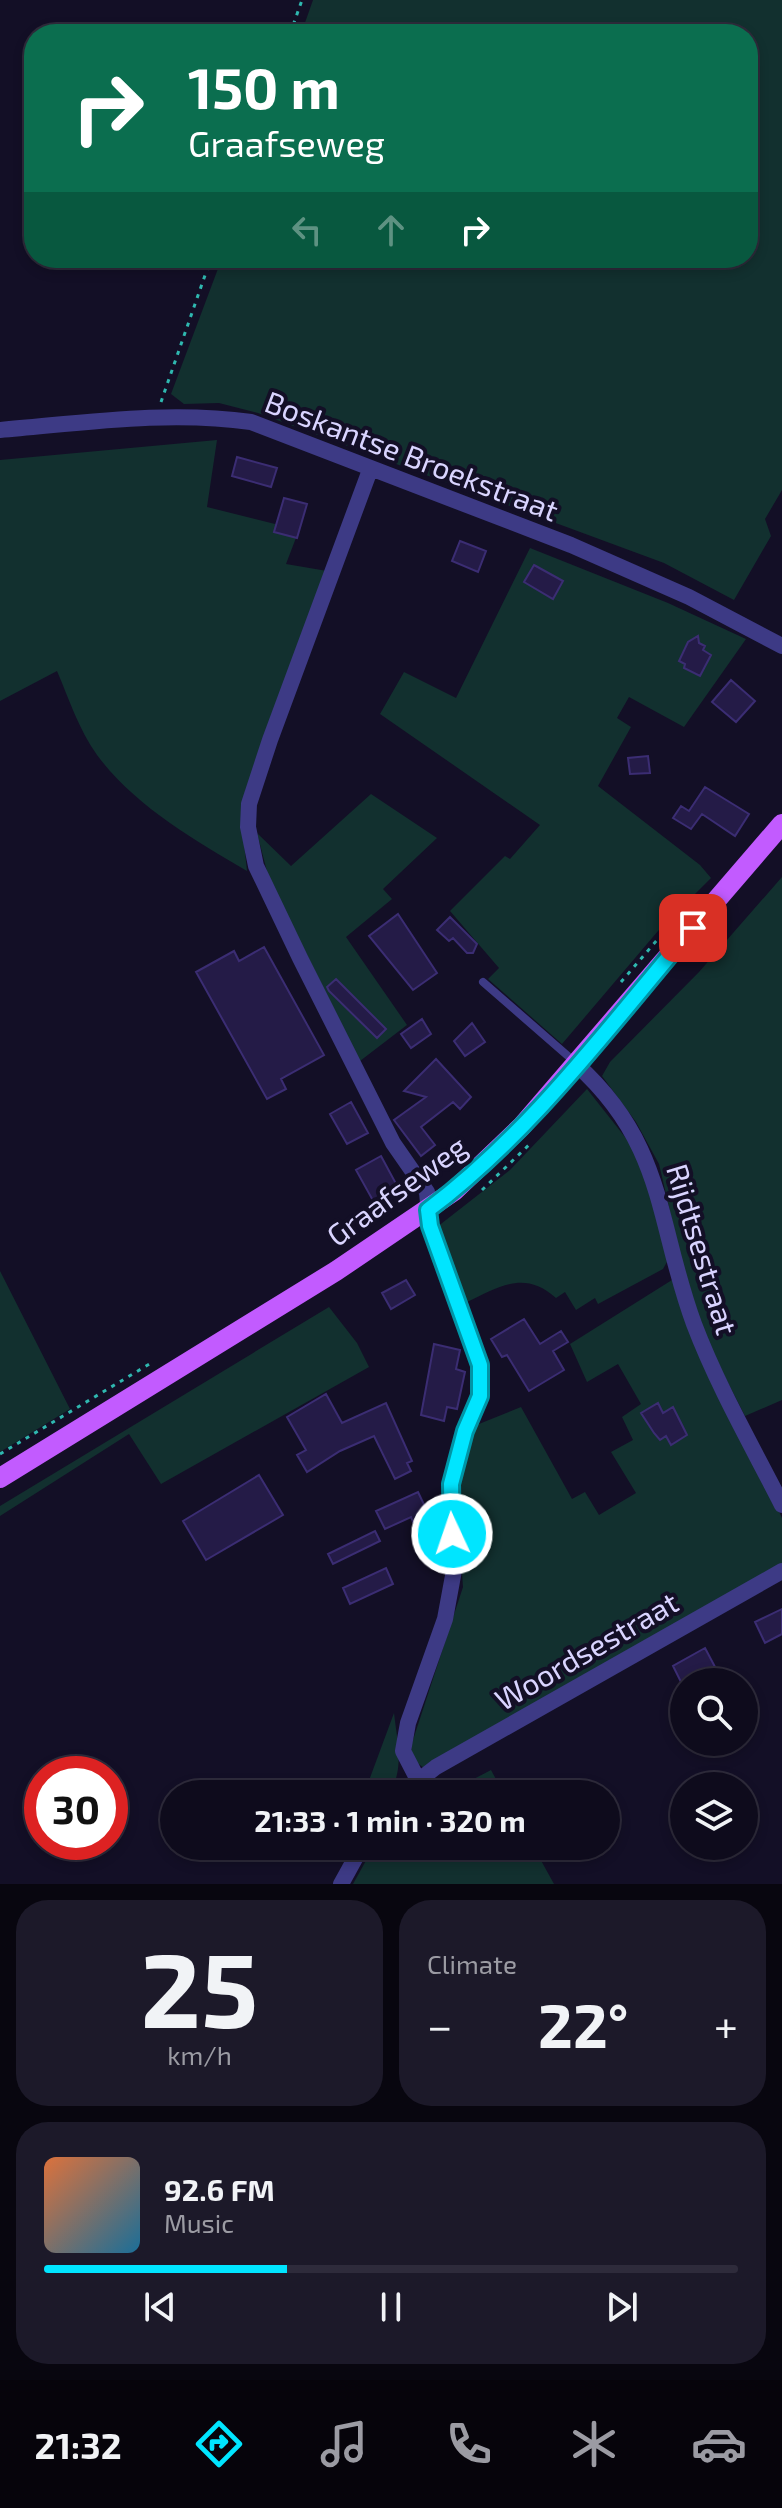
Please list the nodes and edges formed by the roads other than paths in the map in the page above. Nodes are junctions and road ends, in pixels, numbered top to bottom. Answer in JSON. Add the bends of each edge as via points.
{"nodes":[{"id":1,"x":0,"y":430,"type":"edge"},
{"id":2,"x":370,"y":470,"type":"junction"},
{"id":3,"x":782,"y":646,"type":"edge"},
{"id":4,"x":782,"y":824,"type":"edge"},
{"id":5,"x":483,"y":982,"type":"dead end"},
{"id":6,"x":576,"y":1064,"type":"junction"},
{"id":7,"x":428,"y":1210,"type":"junction"},
{"id":8,"x":0,"y":1478,"type":"edge"},
{"id":9,"x":782,"y":1505,"type":"edge"},
{"id":10,"x":782,"y":1571,"type":"edge"},
{"id":11,"x":418,"y":1780,"type":"joint"},
{"id":12,"x":354,"y":1860,"type":"edge"},
{"id":13,"x":341,"y":1884,"type":"edge"}],
"edges":[{"from":1,"to":2,"type":"street","name":"Boskantse Broekstraat","via":[[211,416],[251,422]]},
{"from":2,"to":3,"type":"street","name":"Boskantse Broekstraat","via":[[571,545],[689,597]]},
{"from":2,"to":7,"type":"street","via":[[270,740],[249,804],[248,827],[256,866],[393,1143],[427,1192]]},
{"from":4,"to":6,"type":"main road","name":"Graafseweg"},
{"from":5,"to":6,"type":"lane"},
{"from":6,"to":7,"type":"main road","name":"Graafseweg","via":[[489,1160]]},
{"from":6,"to":9,"type":"street","name":"Rijdtsestraat","via":[[600,1087],[642,1146],[705,1352]]},
{"from":7,"to":8,"type":"main road","name":"Graafseweg"},
{"from":7,"to":11,"type":"street","via":[[480,1365],[480,1396],[451,1484],[455,1565],[445,1619],[403,1751]]},
{"from":10,"to":11,"type":"street","name":"Woordsestraat"},
{"from":12,"to":13,"type":"street"}]}
